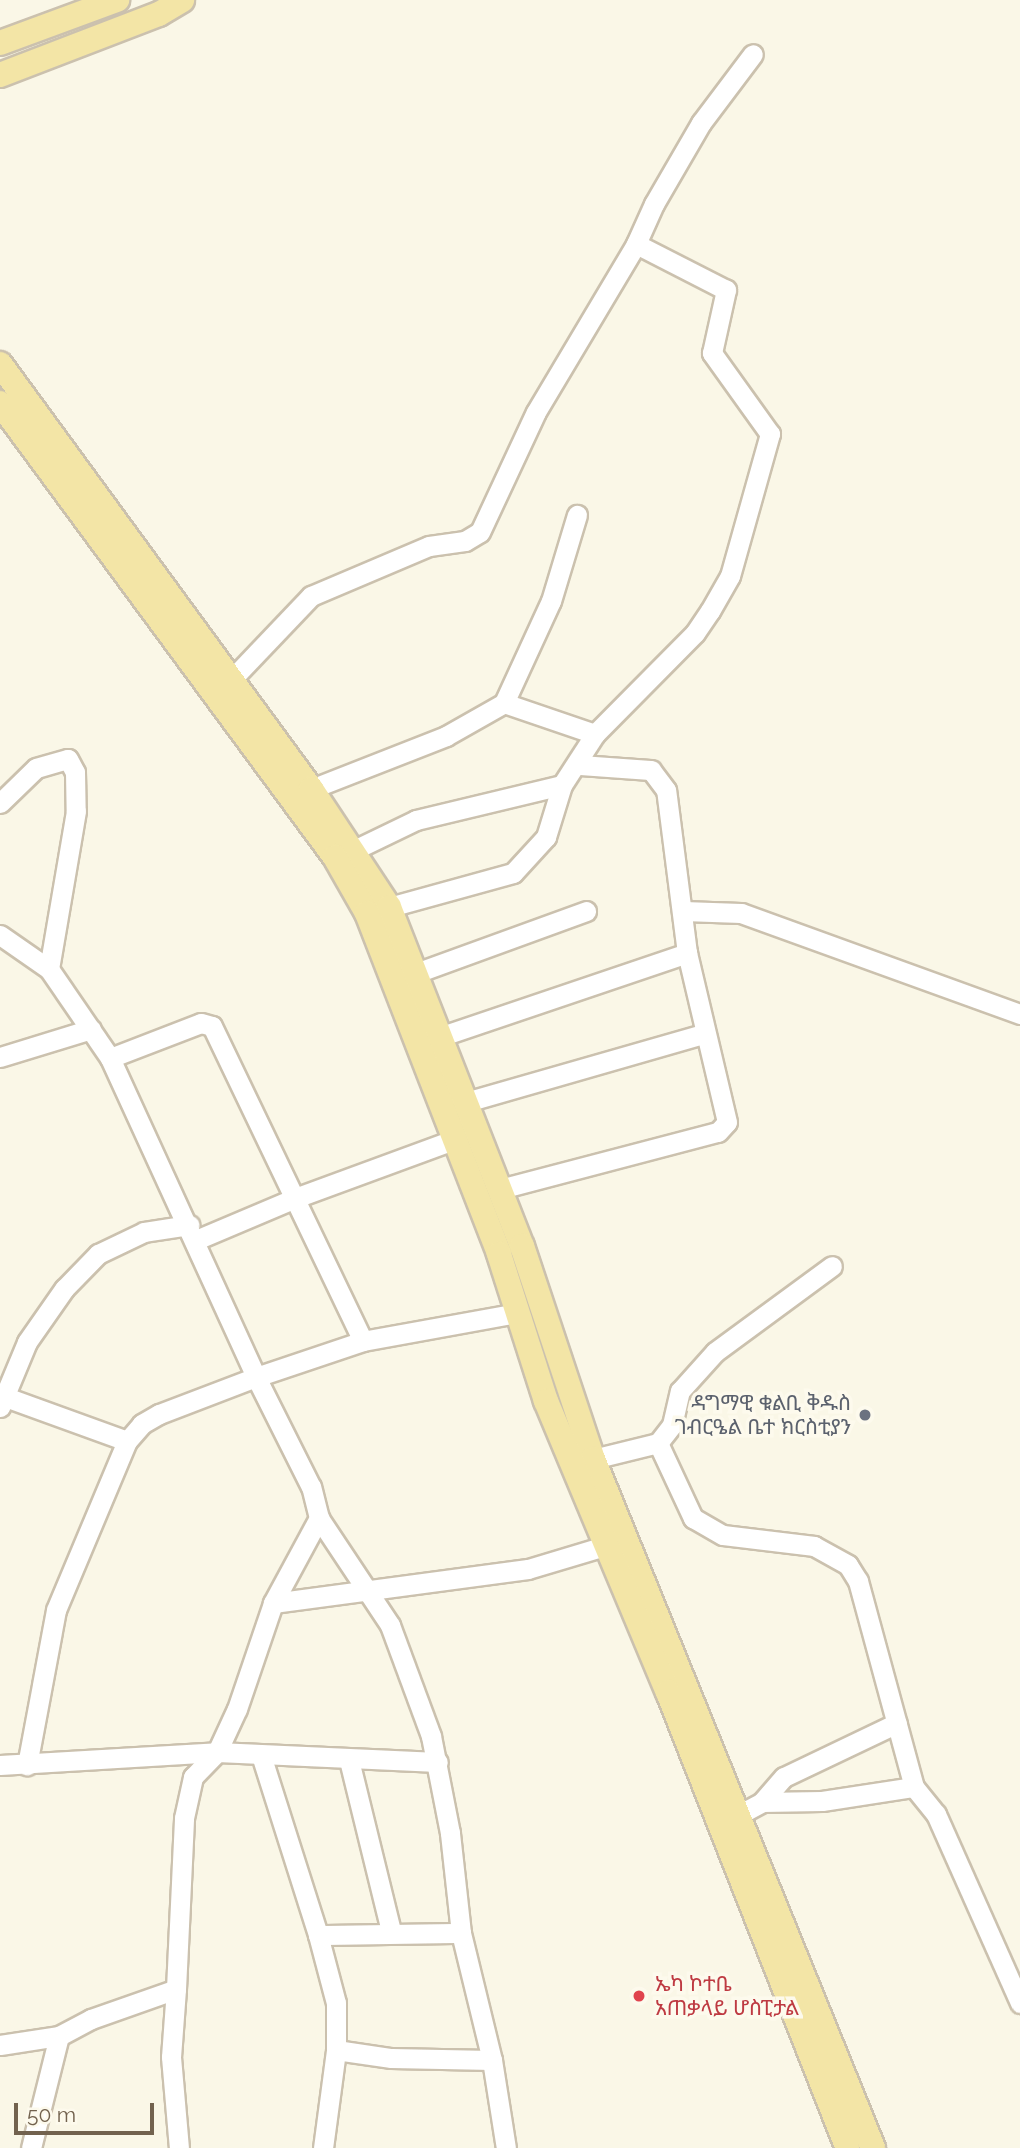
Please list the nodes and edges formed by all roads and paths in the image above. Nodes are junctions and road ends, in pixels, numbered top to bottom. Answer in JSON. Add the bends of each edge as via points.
{"nodes":[{"id":1,"x":117,"y":0,"type":"edge"},
{"id":2,"x":182,"y":0,"type":"edge"},
{"id":3,"x":0,"y":43,"type":"edge"},
{"id":4,"x":753,"y":54,"type":"dead end"},
{"id":5,"x":0,"y":75,"type":"edge"},
{"id":6,"x":636,"y":244,"type":"junction"},
{"id":7,"x":0,"y":364,"type":"edge"},
{"id":8,"x":0,"y":403,"type":"edge"},
{"id":9,"x":577,"y":515,"type":"dead end"},
{"id":10,"x":231,"y":680,"type":"junction"},
{"id":11,"x":504,"y":703,"type":"junction"},
{"id":12,"x":595,"y":734,"type":"junction"},
{"id":13,"x":579,"y":765,"type":"junction"},
{"id":14,"x":562,"y":785,"type":"junction"},
{"id":15,"x":311,"y":789,"type":"junction"},
{"id":16,"x":0,"y":803,"type":"edge"},
{"id":17,"x":354,"y":850,"type":"junction"},
{"id":18,"x":378,"y":910,"type":"junction"},
{"id":19,"x":586,"y":911,"type":"dead end"},
{"id":20,"x":683,"y":911,"type":"junction"},
{"id":21,"x":0,"y":935,"type":"edge"},
{"id":22,"x":687,"y":953,"type":"junction"},
{"id":23,"x":49,"y":969,"type":"junction"},
{"id":24,"x":416,"y":973,"type":"junction"},
{"id":25,"x":1020,"y":1014,"type":"edge"},
{"id":26,"x":91,"y":1029,"type":"junction"},
{"id":27,"x":702,"y":1034,"type":"junction"},
{"id":28,"x":442,"y":1037,"type":"junction"},
{"id":29,"x":0,"y":1057,"type":"edge"},
{"id":30,"x":110,"y":1058,"type":"junction"},
{"id":31,"x":466,"y":1102,"type":"junction"},
{"id":32,"x":456,"y":1139,"type":"junction"},
{"id":33,"x":500,"y":1189,"type":"junction"},
{"id":34,"x":298,"y":1197,"type":"junction"},
{"id":35,"x":192,"y":1233,"type":"junction"},
{"id":36,"x":832,"y":1266,"type":"dead end"},
{"id":37,"x":517,"y":1313,"type":"junction"},
{"id":38,"x":363,"y":1341,"type":"junction"},
{"id":39,"x":256,"y":1377,"type":"junction"},
{"id":40,"x":1,"y":1399,"type":"edge"},
{"id":41,"x":127,"y":1441,"type":"junction"},
{"id":42,"x":658,"y":1443,"type":"junction"},
{"id":43,"x":593,"y":1459,"type":"junction"},
{"id":44,"x":319,"y":1518,"type":"junction"},
{"id":45,"x":608,"y":1545,"type":"junction"},
{"id":46,"x":364,"y":1589,"type":"junction"},
{"id":47,"x":273,"y":1602,"type":"junction"},
{"id":48,"x":897,"y":1723,"type":"junction"},
{"id":49,"x":216,"y":1752,"type":"junction"},
{"id":50,"x":261,"y":1755,"type":"junction"},
{"id":51,"x":349,"y":1760,"type":"junction"},
{"id":52,"x":438,"y":1762,"type":"junction"},
{"id":53,"x":0,"y":1765,"type":"edge"},
{"id":54,"x":27,"y":1766,"type":"junction"},
{"id":55,"x":914,"y":1787,"type":"junction"},
{"id":56,"x":762,"y":1802,"type":"junction"},
{"id":57,"x":729,"y":1819,"type":"junction"},
{"id":58,"x":391,"y":1931,"type":"junction"},
{"id":59,"x":461,"y":1933,"type":"junction"},
{"id":60,"x":318,"y":1935,"type":"junction"},
{"id":61,"x":176,"y":1990,"type":"junction"},
{"id":62,"x":1020,"y":2003,"type":"edge"},
{"id":63,"x":58,"y":2036,"type":"junction"},
{"id":64,"x":0,"y":2045,"type":"edge"},
{"id":65,"x":336,"y":2050,"type":"junction"},
{"id":66,"x":492,"y":2060,"type":"junction"},
{"id":67,"x":861,"y":2146,"type":"edge"},
{"id":68,"x":31,"y":2148,"type":"edge"},
{"id":69,"x":179,"y":2148,"type":"edge"},
{"id":70,"x":323,"y":2148,"type":"edge"},
{"id":71,"x":506,"y":2148,"type":"edge"}],
"edges":[{"from":1,"to":3,"type":"main road"},
{"from":2,"to":5,"type":"main road","via":[[159,14]]},
{"from":4,"to":6,"type":"street","via":[[701,123]]},
{"from":6,"to":10,"type":"street","via":[[536,412],[480,532],[465,541],[429,546],[311,596]]},
{"from":6,"to":12,"type":"street","via":[[726,290],[712,353],[766,425],[770,444],[730,576],[710,611],[695,633]]},
{"from":7,"to":10,"type":"main road"},
{"from":8,"to":18,"type":"main road"},
{"from":9,"to":11,"type":"street","via":[[551,601]]},
{"from":10,"to":15,"type":"main road"},
{"from":11,"to":12,"type":"street"},
{"from":11,"to":15,"type":"street","via":[[446,736]]},
{"from":12,"to":13,"type":"street"},
{"from":13,"to":14,"type":"street"},
{"from":13,"to":20,"type":"street","via":[[639,766],[659,778],[666,790]]},
{"from":14,"to":17,"type":"street","via":[[416,820]]},
{"from":14,"to":18,"type":"street","via":[[546,837],[513,873]]},
{"from":15,"to":17,"type":"main road"},
{"from":16,"to":23,"type":"street","via":[[36,768],[68,759],[75,772],[76,811]]},
{"from":17,"to":18,"type":"main road"},
{"from":18,"to":24,"type":"main road"},
{"from":18,"to":32,"type":"main road"},
{"from":19,"to":24,"type":"street"},
{"from":20,"to":22,"type":"street"},
{"from":20,"to":25,"type":"street","via":[[741,913]]},
{"from":21,"to":23,"type":"street"},
{"from":22,"to":27,"type":"street"},
{"from":22,"to":28,"type":"street"},
{"from":23,"to":26,"type":"street"},
{"from":24,"to":28,"type":"main road"},
{"from":26,"to":29,"type":"street"},
{"from":26,"to":30,"type":"street"},
{"from":27,"to":31,"type":"street"},
{"from":27,"to":33,"type":"street","via":[[726,1114],[718,1132]]},
{"from":28,"to":31,"type":"main road"},
{"from":30,"to":34,"type":"street","via":[[201,1023],[212,1026]]},
{"from":30,"to":35,"type":"street"},
{"from":31,"to":33,"type":"main road"},
{"from":32,"to":34,"type":"street"},
{"from":32,"to":37,"type":"main road"},
{"from":33,"to":43,"type":"main road"},
{"from":34,"to":35,"type":"street"},
{"from":34,"to":38,"type":"street"},
{"from":35,"to":39,"type":"street"},
{"from":35,"to":40,"type":"street","via":[[144,1232],[98,1254],[64,1289],[27,1342]]},
{"from":36,"to":42,"type":"street","via":[[715,1352],[680,1391],[672,1425]]},
{"from":37,"to":38,"type":"street"},
{"from":37,"to":45,"type":"main road","via":[[577,1482]]},
{"from":38,"to":39,"type":"street"},
{"from":39,"to":41,"type":"street","via":[[159,1415],[142,1424]]},
{"from":39,"to":44,"type":"street","via":[[311,1487]]},
{"from":40,"to":41,"type":"street"},
{"from":41,"to":54,"type":"street","via":[[56,1610]]},
{"from":42,"to":43,"type":"street"},
{"from":42,"to":48,"type":"street","via":[[693,1518],[723,1535],[814,1546],[848,1565],[858,1581]]},
{"from":43,"to":57,"type":"main road"},
{"from":44,"to":46,"type":"street"},
{"from":44,"to":47,"type":"street"},
{"from":45,"to":46,"type":"street","via":[[528,1569]]},
{"from":45,"to":57,"type":"main road"},
{"from":46,"to":47,"type":"street"},
{"from":46,"to":52,"type":"street","via":[[390,1625]]},
{"from":47,"to":49,"type":"street","via":[[237,1709]]},
{"from":48,"to":55,"type":"street"},
{"from":48,"to":56,"type":"street","via":[[784,1777]]},
{"from":49,"to":50,"type":"street"},
{"from":49,"to":54,"type":"street"},
{"from":49,"to":61,"type":"street","via":[[192,1777],[184,1818]]},
{"from":50,"to":51,"type":"street"},
{"from":50,"to":60,"type":"street"},
{"from":51,"to":52,"type":"street"},
{"from":51,"to":58,"type":"street"},
{"from":52,"to":59,"type":"street"},
{"from":53,"to":54,"type":"street"},
{"from":55,"to":56,"type":"street","via":[[822,1801]]},
{"from":55,"to":62,"type":"street","via":[[936,1814]]},
{"from":56,"to":57,"type":"street"},
{"from":57,"to":67,"type":"main road"},
{"from":58,"to":59,"type":"street"},
{"from":58,"to":60,"type":"street"},
{"from":59,"to":66,"type":"street"},
{"from":60,"to":65,"type":"street","via":[[336,2003]]},
{"from":61,"to":63,"type":"street"},
{"from":61,"to":69,"type":"street","via":[[171,2057]]},
{"from":63,"to":64,"type":"street"},
{"from":63,"to":68,"type":"street"},
{"from":65,"to":66,"type":"street","via":[[391,2058]]},
{"from":65,"to":70,"type":"street"},
{"from":66,"to":71,"type":"street"}]}
